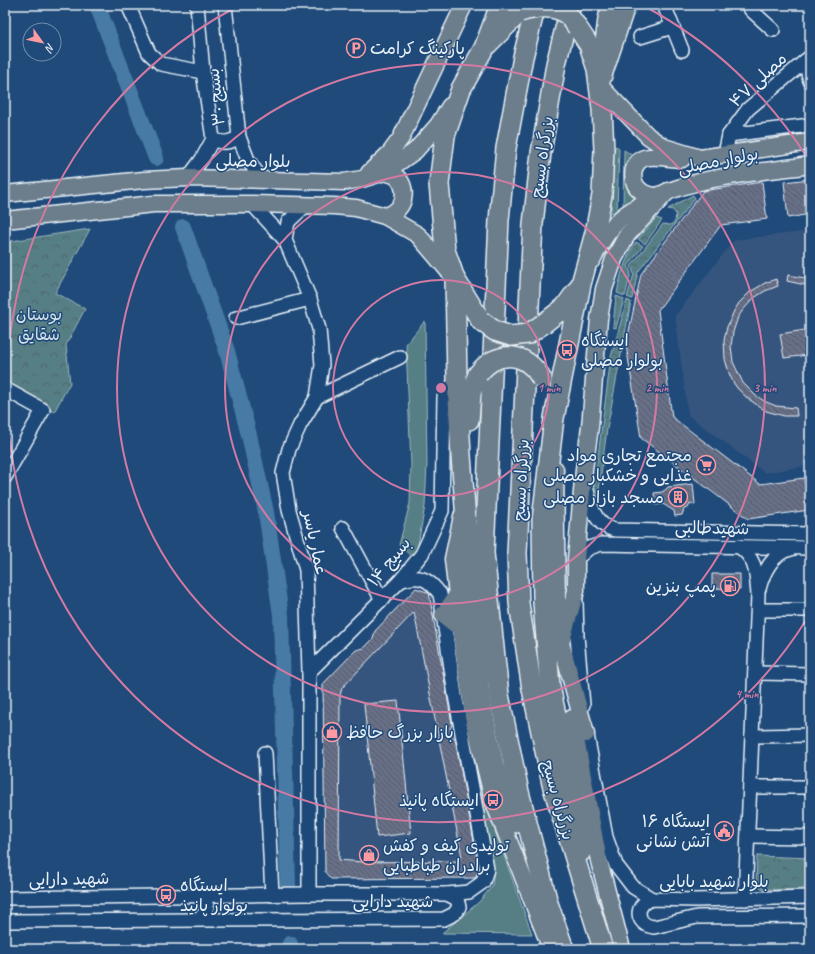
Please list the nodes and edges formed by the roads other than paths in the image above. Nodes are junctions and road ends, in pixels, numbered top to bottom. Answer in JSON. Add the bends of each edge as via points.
{"nodes":[{"id":1,"x":128,"y":5,"type":"edge"},
{"id":2,"x":197,"y":5,"type":"edge"},
{"id":3,"x":225,"y":5,"type":"edge"},
{"id":4,"x":464,"y":5,"type":"edge"},
{"id":5,"x":500,"y":5,"type":"edge"},
{"id":6,"x":571,"y":5,"type":"edge"},
{"id":7,"x":612,"y":5,"type":"edge"},
{"id":8,"x":627,"y":5,"type":"edge"},
{"id":9,"x":664,"y":5,"type":"edge"},
{"id":10,"x":748,"y":5,"type":"edge"},
{"id":11,"x":528,"y":9,"type":"edge"},
{"id":12,"x":672,"y":27,"type":"junction"},
{"id":13,"x":773,"y":30,"type":"dead end"},
{"id":14,"x":640,"y":37,"type":"dead end"},
{"id":15,"x":484,"y":48,"type":"junction"},
{"id":16,"x":682,"y":50,"type":"dead end"},
{"id":17,"x":807,"y":59,"type":"edge"},
{"id":18,"x":203,"y":72,"type":"junction"},
{"id":19,"x":810,"y":81,"type":"edge"},
{"id":20,"x":600,"y":86,"type":"junction"},
{"id":21,"x":461,"y":90,"type":"junction"},
{"id":22,"x":810,"y":125,"type":"edge"},
{"id":23,"x":729,"y":135,"type":"junction"},
{"id":24,"x":239,"y":137,"type":"junction"},
{"id":25,"x":213,"y":140,"type":"junction"},
{"id":26,"x":810,"y":142,"type":"edge"},
{"id":27,"x":725,"y":154,"type":"junction"},
{"id":28,"x":700,"y":158,"type":"junction"},
{"id":29,"x":810,"y":165,"type":"edge"},
{"id":30,"x":385,"y":172,"type":"junction"},
{"id":31,"x":188,"y":178,"type":"junction"},
{"id":32,"x":362,"y":179,"type":"junction"},
{"id":33,"x":262,"y":180,"type":"junction"},
{"id":34,"x":662,"y":193,"type":"junction"},
{"id":35,"x":5,"y":194,"type":"edge"},
{"id":36,"x":252,"y":204,"type":"junction"},
{"id":37,"x":306,"y":205,"type":"junction"},
{"id":38,"x":386,"y":216,"type":"junction"},
{"id":39,"x":5,"y":220,"type":"edge"},
{"id":40,"x":285,"y":240,"type":"junction"},
{"id":41,"x":455,"y":279,"type":"junction"},
{"id":42,"x":581,"y":284,"type":"junction"},
{"id":43,"x":310,"y":299,"type":"junction"},
{"id":44,"x":236,"y":318,"type":"dead end"},
{"id":45,"x":400,"y":357,"type":"dead end"},
{"id":46,"x":457,"y":379,"type":"junction"},
{"id":47,"x":5,"y":389,"type":"edge"},
{"id":48,"x":317,"y":397,"type":"junction"},
{"id":49,"x":554,"y":418,"type":"junction"},
{"id":50,"x":461,"y":456,"type":"junction"},
{"id":51,"x":584,"y":469,"type":"junction"},
{"id":52,"x":5,"y":477,"type":"edge"},
{"id":53,"x":465,"y":504,"type":"junction"},
{"id":54,"x":343,"y":528,"type":"dead end"},
{"id":55,"x":615,"y":530,"type":"junction"},
{"id":56,"x":810,"y":534,"type":"edge"},
{"id":57,"x":612,"y":543,"type":"junction"},
{"id":58,"x":738,"y":546,"type":"junction"},
{"id":59,"x":796,"y":548,"type":"junction"},
{"id":60,"x":810,"y":548,"type":"edge"},
{"id":61,"x":576,"y":559,"type":"junction"},
{"id":62,"x":400,"y":581,"type":"junction"},
{"id":63,"x":576,"y":591,"type":"junction"},
{"id":64,"x":758,"y":595,"type":"junction"},
{"id":65,"x":457,"y":596,"type":"junction"},
{"id":66,"x":382,"y":600,"type":"junction"},
{"id":67,"x":758,"y":610,"type":"junction"},
{"id":68,"x":810,"y":610,"type":"edge"},
{"id":69,"x":443,"y":615,"type":"junction"},
{"id":70,"x":461,"y":629,"type":"junction"},
{"id":71,"x":561,"y":644,"type":"junction"},
{"id":72,"x":309,"y":672,"type":"junction"},
{"id":73,"x":755,"y":673,"type":"junction"},
{"id":74,"x":810,"y":674,"type":"edge"},
{"id":75,"x":586,"y":734,"type":"junction"},
{"id":76,"x":810,"y":734,"type":"edge"},
{"id":77,"x":752,"y":736,"type":"junction"},
{"id":78,"x":265,"y":753,"type":"dead end"},
{"id":79,"x":750,"y":787,"type":"junction"},
{"id":80,"x":810,"y":787,"type":"edge"},
{"id":81,"x":748,"y":836,"type":"junction"},
{"id":82,"x":810,"y":837,"type":"edge"},
{"id":83,"x":584,"y":891,"type":"junction"},
{"id":84,"x":309,"y":894,"type":"junction"},
{"id":85,"x":447,"y":894,"type":"junction"},
{"id":86,"x":197,"y":895,"type":"junction"},
{"id":87,"x":272,"y":895,"type":"junction"},
{"id":88,"x":810,"y":897,"type":"edge"},
{"id":89,"x":5,"y":898,"type":"edge"},
{"id":90,"x":652,"y":899,"type":"junction"},
{"id":91,"x":745,"y":899,"type":"junction"},
{"id":92,"x":548,"y":903,"type":"junction"},
{"id":93,"x":810,"y":916,"type":"edge"},
{"id":94,"x":197,"y":919,"type":"junction"},
{"id":95,"x":5,"y":921,"type":"edge"},
{"id":96,"x":550,"y":949,"type":"edge"},
{"id":97,"x":564,"y":949,"type":"edge"},
{"id":98,"x":603,"y":949,"type":"edge"},
{"id":99,"x":622,"y":949,"type":"edge"}],
"edges":[{"from":1,"to":18,"type":"street","via":[[149,53],[161,64]]},
{"from":2,"to":18,"type":"street"},
{"from":3,"to":24,"type":"street","name":"بسیج ۳۰"},
{"from":4,"to":32,"type":"main road","via":[[401,138],[390,153]]},
{"from":5,"to":15,"type":"highway"},
{"from":6,"to":83,"type":"highway","name":"بزرگراه بسیج","via":[[553,79],[533,224],[517,553],[519,604],[532,689],[552,784]]},
{"from":7,"to":20,"type":"highway"},
{"from":8,"to":20,"type":"main road"},
{"from":9,"to":12,"type":"street"},
{"from":10,"to":13,"type":"street"},
{"from":11,"to":15,"type":"highway"},
{"from":11,"to":20,"type":"highway","bridge":true,"via":[[551,8],[566,14],[589,45]]},
{"from":11,"to":92,"type":"highway","name":"بزرگراه بسیج","via":[[523,58],[506,148],[499,220],[484,553],[499,695],[519,792]]},
{"from":12,"to":14,"type":"street"},
{"from":12,"to":16,"type":"street"},
{"from":15,"to":21,"type":"highway"},
{"from":17,"to":19,"type":"street"},
{"from":17,"to":23,"type":"street","name":"مصلی ۴۷","via":[[748,109]]},
{"from":18,"to":25,"type":"street"},
{"from":20,"to":28,"type":"main road","name":"بولوار مصلی","via":[[648,136],[664,147]]},
{"from":20,"to":42,"type":"highway","via":[[604,150],[602,195]]},
{"from":21,"to":30,"type":"main road","name":"بلوار مصلی","via":[[438,126],[416,151]]},
{"from":21,"to":41,"type":"highway","via":[[445,136],[439,184],[446,250]]},
{"from":22,"to":23,"type":"street"},
{"from":23,"to":27,"type":"street","name":"مصلی ۴۷"},
{"from":24,"to":25,"type":"street","via":[[225,143]]},
{"from":24,"to":33,"type":"street","name":"بسیج ۳۰","via":[[248,160]]},
{"from":25,"to":31,"type":"street"},
{"from":26,"to":27,"type":"main road","name":"بولوار مصلی"},
{"from":27,"to":28,"type":"main road","name":"بولوار مصلی"},
{"from":28,"to":34,"type":"main road","via":[[650,156],[642,159],[633,173],[634,182],[640,191],[648,195]]},
{"from":29,"to":34,"type":"main road","name":"بولوار مصلی","via":[[701,180]]},
{"from":30,"to":32,"type":"main road","name":"بلوار مصلی"},
{"from":30,"to":38,"type":"main road","via":[[402,183],[404,194],[402,204],[395,212]]},
{"from":31,"to":33,"type":"main road","name":"بلوار مصلی"},
{"from":31,"to":35,"type":"main road","name":"بلوار مصلی"},
{"from":32,"to":33,"type":"main road","name":"بلوار مصلی","via":[[344,182]]},
{"from":34,"to":42,"type":"main road","name":"بولوار مصلی","via":[[626,214],[607,234]]},
{"from":34,"to":51,"type":"main road","via":[[627,235],[614,259],[604,289]]},
{"from":36,"to":37,"type":"main road"},
{"from":36,"to":39,"type":"main road","via":[[154,204]]},
{"from":36,"to":40,"type":"street","name":"عمار یاسر"},
{"from":37,"to":38,"type":"main road","via":[[356,208]]},
{"from":37,"to":40,"type":"street","via":[[288,222]]},
{"from":38,"to":41,"type":"main road","via":[[418,235]]},
{"from":40,"to":43,"type":"street","name":"عمار یاسر"},
{"from":41,"to":42,"type":"highway","bridge":true,"via":[[481,321],[495,331],[511,336],[528,334],[543,324],[565,307]]},
{"from":41,"to":46,"type":"highway"},
{"from":42,"to":49,"type":"highway"},
{"from":43,"to":44,"type":"street"},
{"from":43,"to":48,"type":"street","name":"عمار یاسر","via":[[319,329],[322,365]]},
{"from":45,"to":48,"type":"street"},
{"from":46,"to":50,"type":"highway"},
{"from":46,"to":62,"type":"street","name":"بسیج ۱۴","via":[[444,398],[442,511],[422,554]]},
{"from":47,"to":52,"type":"street","via":[[43,410]]},
{"from":48,"to":72,"type":"street","name":"عمار یاسر","via":[[289,449],[283,472],[289,510],[306,570]]},
{"from":49,"to":50,"type":"highway","bridge":true,"via":[[542,380],[530,363],[512,356],[492,360],[478,374],[471,393],[467,443]]},
{"from":49,"to":71,"type":"main road","via":[[557,599]]},
{"from":49,"to":83,"type":"highway","via":[[542,520],[543,603],[550,686],[578,821]]},
{"from":50,"to":53,"type":"highway"},
{"from":51,"to":55,"type":"street","via":[[588,500],[596,517],[602,525]]},
{"from":51,"to":61,"type":"main road"},
{"from":53,"to":65,"type":"main road","via":[[454,559]]},
{"from":53,"to":92,"type":"highway","via":[[480,697],[494,766]]},
{"from":54,"to":66,"type":"street"},
{"from":55,"to":56,"type":"street","name":"شهیدطالبی"},
{"from":55,"to":57,"type":"street","via":[[611,531],[608,537]]},
{"from":57,"to":58,"type":"street","name":"شهیدطالبی"},
{"from":57,"to":61,"type":"street","name":"شهیدطالبی","via":[[589,548]]},
{"from":58,"to":59,"type":"street","name":"شهیدطالبی"},
{"from":58,"to":64,"type":"street","via":[[751,558],[756,568]]},
{"from":59,"to":60,"type":"street","name":"شهیدطالبی"},
{"from":59,"to":64,"type":"street","via":[[783,550],[776,556],[761,582]]},
{"from":61,"to":63,"type":"main road"},
{"from":62,"to":66,"type":"street","name":"بسیج ۱۴"},
{"from":62,"to":69,"type":"street","via":[[411,577],[432,584],[440,594]]},
{"from":63,"to":71,"type":"main road"},
{"from":63,"to":75,"type":"street","via":[[577,636]]},
{"from":64,"to":67,"type":"street"},
{"from":65,"to":69,"type":"main road"},
{"from":65,"to":70,"type":"main road"},
{"from":66,"to":72,"type":"street","name":"بسیج ۱۴"},
{"from":67,"to":68,"type":"street"},
{"from":67,"to":73,"type":"street"},
{"from":69,"to":70,"type":"main road"},
{"from":69,"to":85,"type":"street","via":[[487,869],[483,882],[469,892]]},
{"from":70,"to":96,"type":"main road","via":[[474,720],[493,800]]},
{"from":71,"to":75,"type":"main road"},
{"from":71,"to":99,"type":"main road","via":[[565,681],[599,861]]},
{"from":72,"to":84,"type":"street","name":"عمار یاسر"},
{"from":73,"to":74,"type":"street"},
{"from":73,"to":77,"type":"street"},
{"from":75,"to":90,"type":"street","via":[[606,837],[616,865],[633,887]]},
{"from":76,"to":77,"type":"street"},
{"from":77,"to":79,"type":"street"},
{"from":78,"to":87,"type":"street"},
{"from":79,"to":80,"type":"street"},
{"from":79,"to":81,"type":"street"},
{"from":81,"to":82,"type":"street"},
{"from":81,"to":91,"type":"street"},
{"from":83,"to":98,"type":"highway","name":"بزرگراه بسیج"},
{"from":84,"to":85,"type":"street","name":"شهید دارایی"},
{"from":84,"to":87,"type":"street","name":"شهید دارایی"},
{"from":85,"to":94,"type":"street","name":"شهید دارایی","via":[[457,900],[459,907],[454,914],[444,919]]},
{"from":86,"to":87,"type":"street","name":"شهید دارایی"},
{"from":86,"to":89,"type":"street","name":"شهید دارایی"},
{"from":86,"to":94,"type":"street","via":[[207,906],[204,915]]},
{"from":88,"to":91,"type":"street","name":"بلوار شهید بابایی"},
{"from":90,"to":91,"type":"street","name":"بلوار شهید بابایی"},
{"from":90,"to":93,"type":"street","name":"بلوار شهید بابایی","via":[[642,904],[639,914],[644,924],[654,927],[697,917]]},
{"from":92,"to":97,"type":"highway","name":"بزرگراه بسیج"},
{"from":94,"to":95,"type":"street","name":"شهید دارایی"}]}
